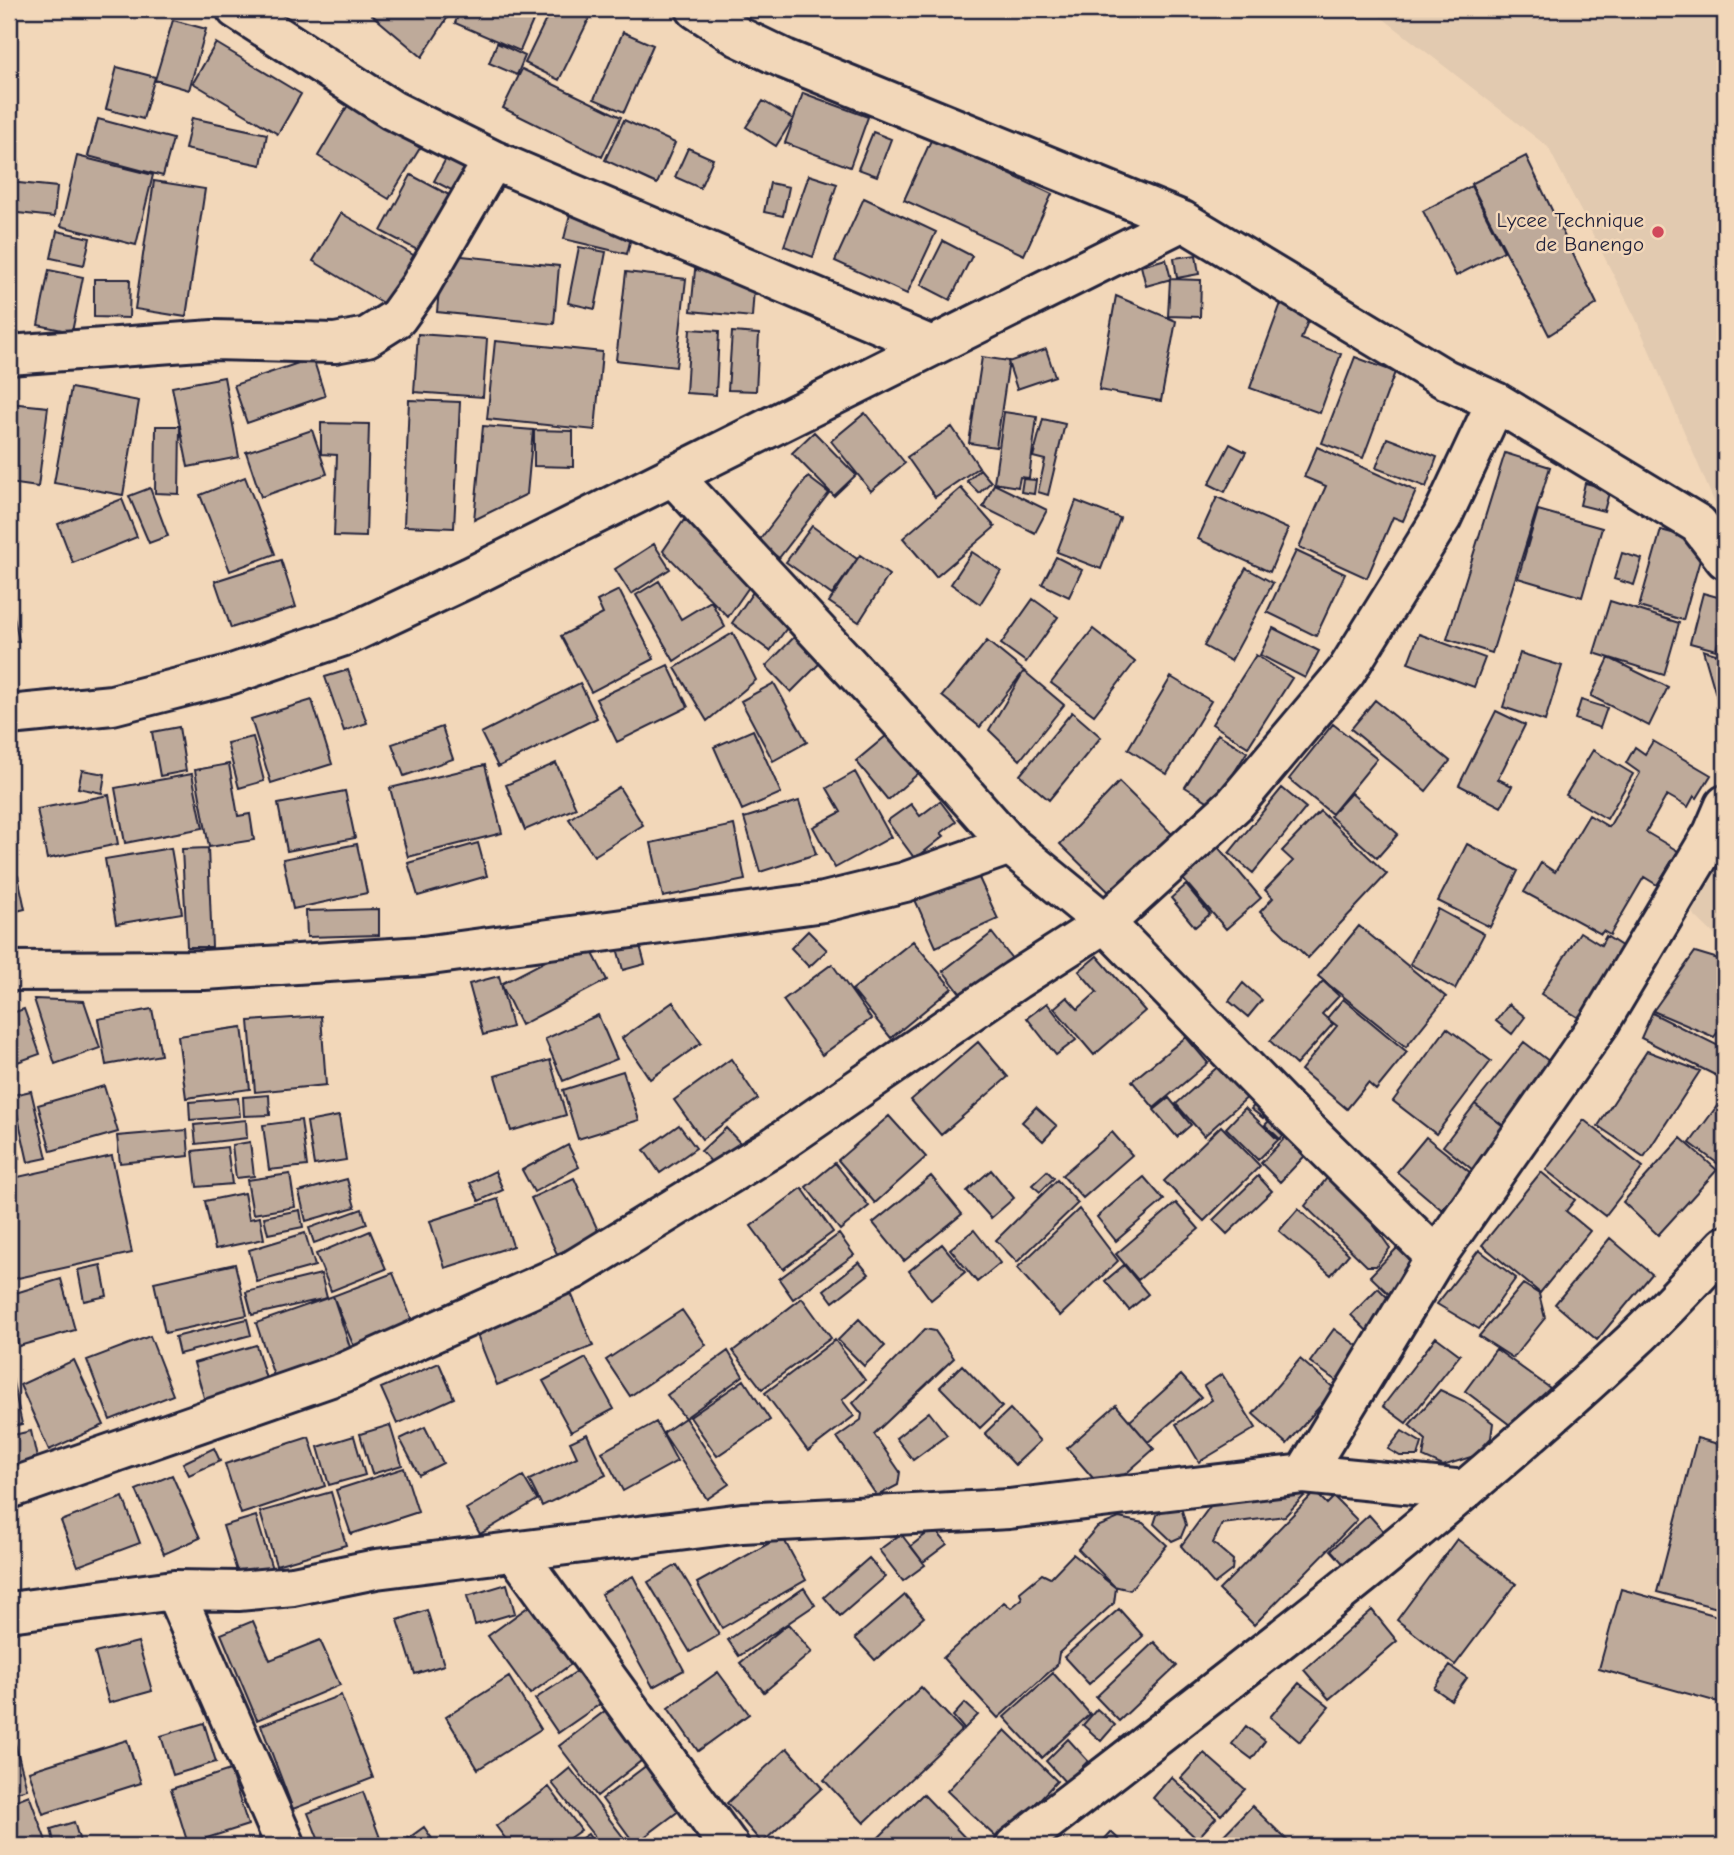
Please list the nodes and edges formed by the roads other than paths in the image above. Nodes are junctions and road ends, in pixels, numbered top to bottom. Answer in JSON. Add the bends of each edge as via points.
{"nodes":[{"id":1,"x":236,"y":9,"type":"edge"},
{"id":2,"x":696,"y":9,"type":"edge"},
{"id":3,"x":492,"y":160,"type":"junction"},
{"id":4,"x":1183,"y":222,"type":"junction"},
{"id":5,"x":932,"y":346,"type":"junction"},
{"id":6,"x":9,"y":355,"type":"edge"},
{"id":7,"x":1496,"y":402,"type":"junction"},
{"id":8,"x":672,"y":475,"type":"junction"},
{"id":9,"x":1725,"y":559,"type":"edge"},
{"id":10,"x":9,"y":715,"type":"edge"},
{"id":11,"x":1725,"y":805,"type":"edge"},
{"id":12,"x":1010,"y":845,"type":"junction"},
{"id":13,"x":1105,"y":923,"type":"junction"},
{"id":14,"x":9,"y":971,"type":"edge"},
{"id":15,"x":1725,"y":1246,"type":"edge"},
{"id":16,"x":1436,"y":1257,"type":"junction"},
{"id":17,"x":1304,"y":1474,"type":"junction"},
{"id":18,"x":9,"y":1489,"type":"edge"},
{"id":19,"x":1465,"y":1490,"type":"junction"},
{"id":20,"x":516,"y":1553,"type":"junction"},
{"id":21,"x":174,"y":1590,"type":"junction"},
{"id":22,"x":9,"y":1612,"type":"edge"},
{"id":23,"x":286,"y":1846,"type":"edge"},
{"id":24,"x":729,"y":1846,"type":"edge"},
{"id":25,"x":1015,"y":1846,"type":"edge"}],
"edges":[{"from":1,"to":3,"type":"street","via":[[392,110]]},
{"from":2,"to":4,"type":"street","via":[[738,37],[785,59]]},
{"from":3,"to":5,"type":"street"},
{"from":3,"to":6,"type":"street","via":[[420,286],[397,318],[368,337],[335,343],[213,340]]},
{"from":4,"to":5,"type":"street"},
{"from":4,"to":7,"type":"street","via":[[1445,379]]},
{"from":5,"to":8,"type":"street"},
{"from":7,"to":9,"type":"street","via":[[1698,524]]},
{"from":7,"to":13,"type":"street","via":[[1443,517],[1346,672],[1235,804]]},
{"from":8,"to":10,"type":"street","via":[[347,635],[229,675],[112,705]]},
{"from":8,"to":12,"type":"street"},
{"from":11,"to":16,"type":"street","via":[[1599,1024]]},
{"from":12,"to":13,"type":"street"},
{"from":12,"to":14,"type":"street","via":[[905,882],[824,902],[423,956],[204,970]]},
{"from":13,"to":16,"type":"street"},
{"from":13,"to":18,"type":"street","via":[[772,1148],[573,1269],[345,1372]]},
{"from":15,"to":19,"type":"street","via":[[1635,1340]]},
{"from":16,"to":17,"type":"street"},
{"from":17,"to":19,"type":"street"},
{"from":17,"to":20,"type":"street","via":[[1009,1509],[742,1523]]},
{"from":19,"to":25,"type":"street"},
{"from":20,"to":21,"type":"street","via":[[376,1569],[293,1586]]},
{"from":20,"to":24,"type":"street"},
{"from":21,"to":22,"type":"street"},
{"from":21,"to":23,"type":"street"}]}
